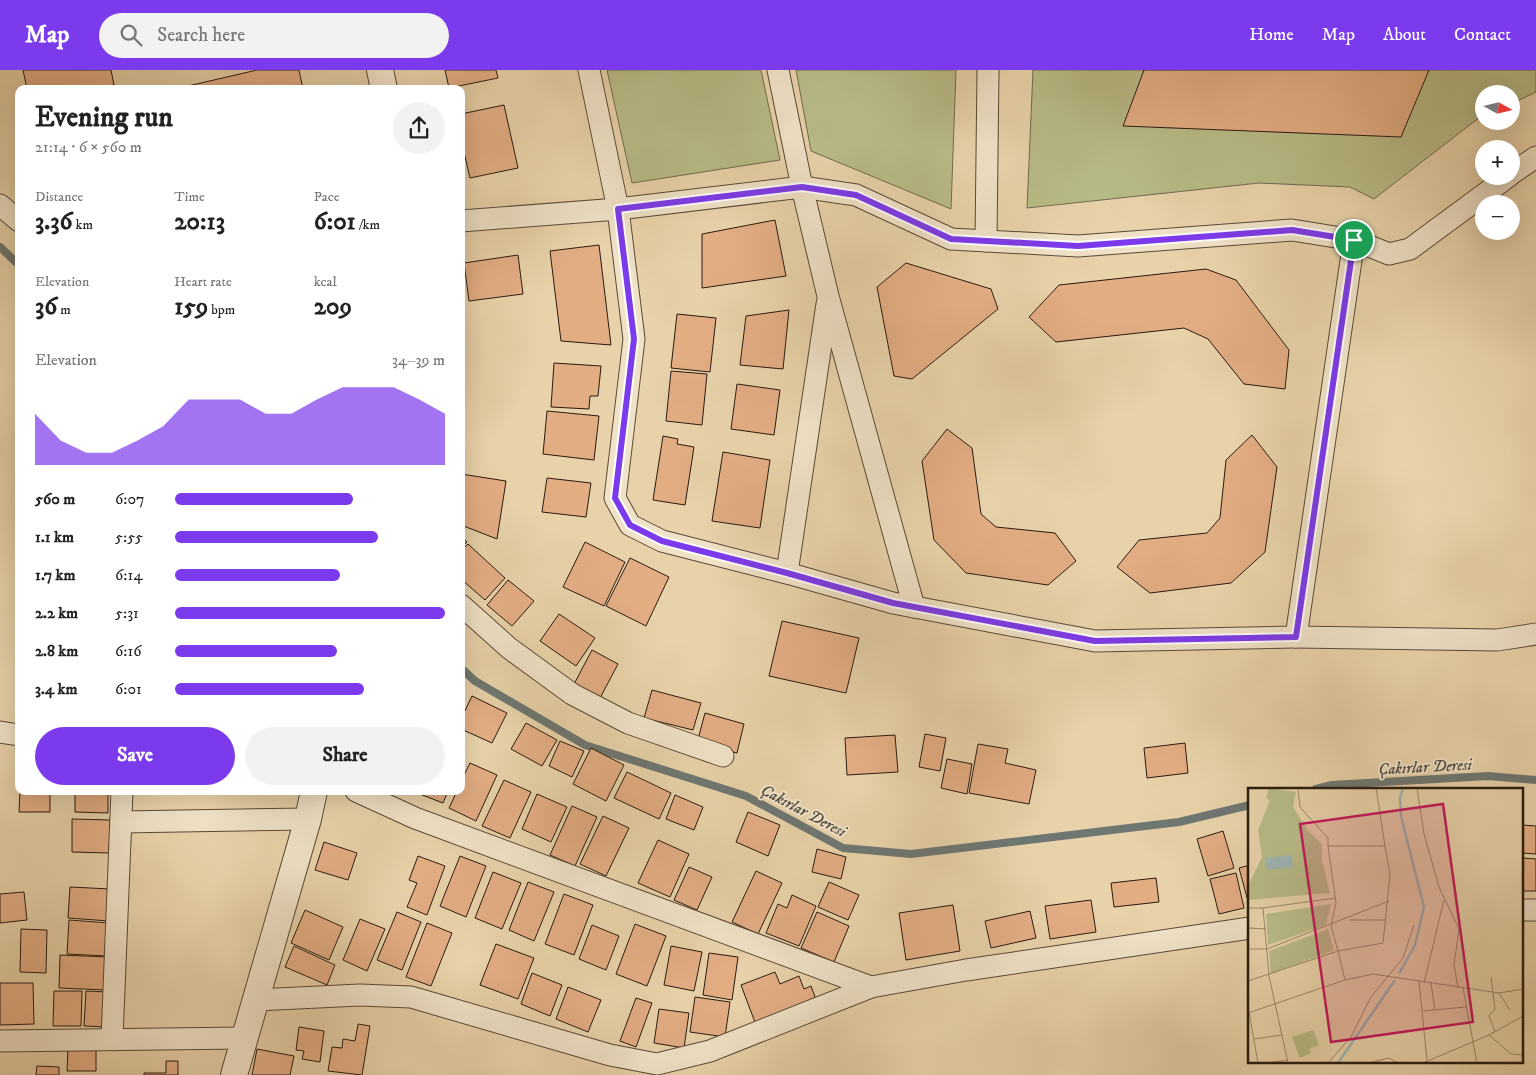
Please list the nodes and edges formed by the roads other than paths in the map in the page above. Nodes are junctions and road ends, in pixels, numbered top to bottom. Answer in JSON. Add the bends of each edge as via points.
{"nodes":[{"id":1,"x":380,"y":70,"type":"edge"},
{"id":2,"x":589,"y":70,"type":"edge"},
{"id":3,"x":778,"y":70,"type":"edge"},
{"id":4,"x":988,"y":70,"type":"edge"},
{"id":5,"x":383,"y":85,"type":"edge"},
{"id":6,"x":1536,"y":157,"type":"edge"},
{"id":7,"x":1520,"y":168,"type":"edge"},
{"id":8,"x":1496,"y":185,"type":"edge"},
{"id":9,"x":802,"y":187,"type":"junction"},
{"id":10,"x":0,"y":205,"type":"edge"},
{"id":11,"x":618,"y":209,"type":"junction"},
{"id":12,"x":15,"y":218,"type":"edge"},
{"id":13,"x":465,"y":222,"type":"edge"},
{"id":14,"x":1354,"y":240,"type":"junction"},
{"id":15,"x":986,"y":241,"type":"junction"},
{"id":16,"x":828,"y":296,"type":"junction"},
{"id":17,"x":787,"y":573,"type":"junction"},
{"id":18,"x":914,"y":607,"type":"junction"},
{"id":19,"x":465,"y":609,"type":"edge"},
{"id":20,"x":1536,"y":634,"type":"edge"},
{"id":21,"x":1296,"y":637,"type":"junction"},
{"id":22,"x":0,"y":732,"type":"edge"},
{"id":23,"x":15,"y":734,"type":"edge"},
{"id":24,"x":723,"y":756,"type":"dead end"},
{"id":25,"x":122,"y":795,"type":"edge"},
{"id":26,"x":313,"y":795,"type":"edge"},
{"id":27,"x":365,"y":795,"type":"edge"},
{"id":28,"x":308,"y":819,"type":"junction"},
{"id":29,"x":121,"y":822,"type":"junction"},
{"id":30,"x":1248,"y":928,"type":"edge"},
{"id":31,"x":871,"y":987,"type":"junction"},
{"id":32,"x":256,"y":1000,"type":"junction"},
{"id":33,"x":244,"y":1038,"type":"junction"},
{"id":34,"x":112,"y":1039,"type":"junction"},
{"id":35,"x":0,"y":1041,"type":"edge"},
{"id":36,"x":234,"y":1075,"type":"edge"}],
"edges":[{"from":1,"to":5,"type":"street"},
{"from":2,"to":11,"type":"street"},
{"from":3,"to":9,"type":"street"},
{"from":4,"to":15,"type":"street"},
{"from":6,"to":7,"type":"street"},
{"from":8,"to":14,"type":"street","via":[[1410,249],[1389,254]]},
{"from":9,"to":11,"type":"street"},
{"from":9,"to":15,"type":"street","via":[[856,195],[951,239]]},
{"from":9,"to":16,"type":"street"},
{"from":10,"to":12,"type":"street"},
{"from":11,"to":13,"type":"street"},
{"from":11,"to":17,"type":"street","via":[[634,339],[615,498],[630,525],[662,541]]},
{"from":14,"to":15,"type":"street","via":[[1292,230],[1078,246]]},
{"from":14,"to":21,"type":"street"},
{"from":16,"to":17,"type":"street"},
{"from":16,"to":18,"type":"street"},
{"from":17,"to":18,"type":"street"},
{"from":18,"to":21,"type":"street","via":[[1095,641]]},
{"from":19,"to":24,"type":"street","via":[[509,648],[572,694],[628,723]]},
{"from":20,"to":21,"type":"street","via":[[1497,640]]},
{"from":22,"to":23,"type":"street"},
{"from":25,"to":29,"type":"street"},
{"from":26,"to":28,"type":"street"},
{"from":27,"to":31,"type":"street","via":[[415,818]]},
{"from":28,"to":29,"type":"street"},
{"from":28,"to":32,"type":"street"},
{"from":29,"to":34,"type":"street"},
{"from":30,"to":31,"type":"street"},
{"from":31,"to":32,"type":"street","via":[[710,1051],[657,1064],[610,1055],[411,997],[360,995]]},
{"from":32,"to":33,"type":"street"},
{"from":33,"to":34,"type":"street"},
{"from":33,"to":36,"type":"street"},
{"from":34,"to":35,"type":"street"}]}
